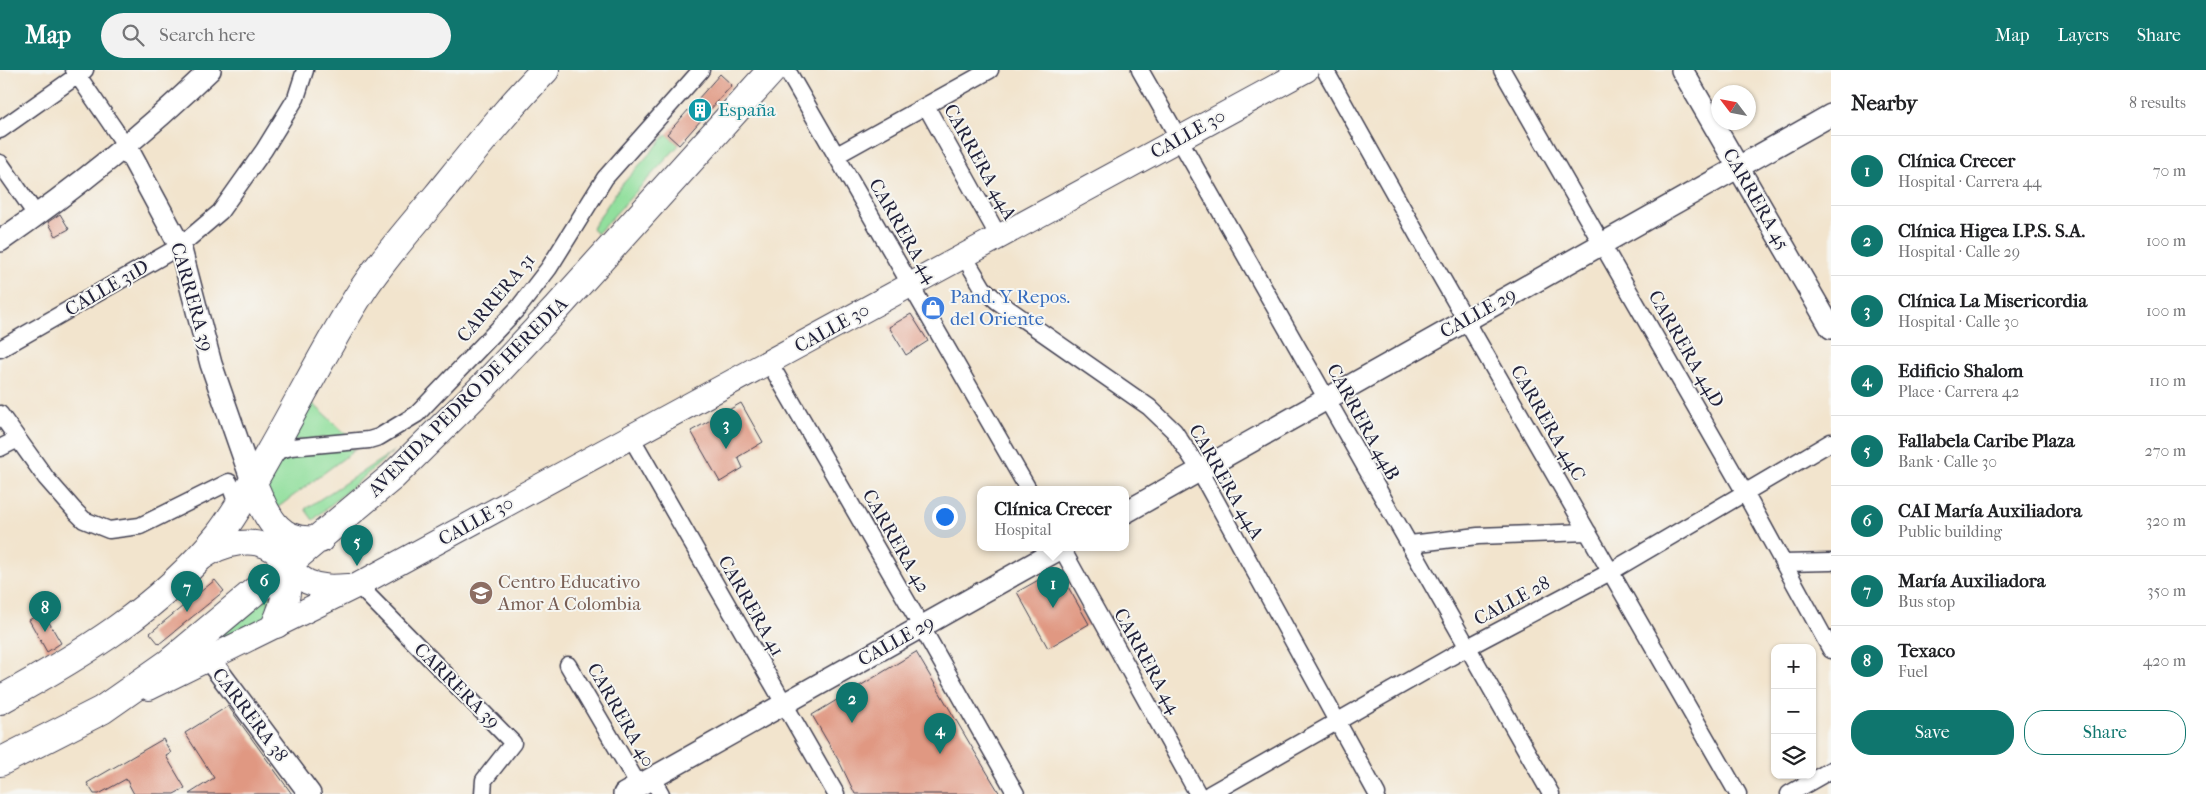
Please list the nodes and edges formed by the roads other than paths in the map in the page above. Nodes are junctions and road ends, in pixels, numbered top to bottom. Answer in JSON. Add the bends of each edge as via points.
{"nodes":[{"id":1,"x":210,"y":70,"type":"edge"},
{"id":2,"x":305,"y":70,"type":"edge"},
{"id":3,"x":545,"y":70,"type":"edge"},
{"id":4,"x":701,"y":70,"type":"edge"},
{"id":5,"x":772,"y":70,"type":"edge"},
{"id":6,"x":787,"y":70,"type":"edge"},
{"id":7,"x":990,"y":70,"type":"edge"},
{"id":8,"x":1140,"y":70,"type":"edge"},
{"id":9,"x":1306,"y":70,"type":"edge"},
{"id":10,"x":1325,"y":70,"type":"edge"},
{"id":11,"x":1502,"y":70,"type":"edge"},
{"id":12,"x":1682,"y":70,"type":"edge"},
{"id":13,"x":79,"y":72,"type":"edge"},
{"id":14,"x":926,"y":106,"type":"junction"},
{"id":15,"x":1831,"y":115,"type":"edge"},
{"id":16,"x":0,"y":130,"type":"edge"},
{"id":17,"x":1180,"y":138,"type":"junction"},
{"id":18,"x":126,"y":146,"type":"junction"},
{"id":19,"x":837,"y":155,"type":"junction"},
{"id":20,"x":0,"y":163,"type":"edge"},
{"id":21,"x":1738,"y":167,"type":"junction"},
{"id":22,"x":37,"y":216,"type":"junction"},
{"id":23,"x":999,"y":237,"type":"junction"},
{"id":24,"x":0,"y":241,"type":"edge"},
{"id":25,"x":1603,"y":243,"type":"junction"},
{"id":26,"x":180,"y":246,"type":"junction"},
{"id":27,"x":964,"y":256,"type":"junction"},
{"id":28,"x":910,"y":285,"type":"junction"},
{"id":29,"x":1467,"y":320,"type":"junction"},
{"id":30,"x":1831,"y":328,"type":"edge"},
{"id":31,"x":0,"y":349,"type":"edge"},
{"id":32,"x":769,"y":362,"type":"junction"},
{"id":33,"x":1327,"y":398,"type":"junction"},
{"id":34,"x":0,"y":414,"type":"edge"},
{"id":35,"x":631,"y":437,"type":"junction"},
{"id":36,"x":18,"y":439,"type":"junction"},
{"id":37,"x":1831,"y":442,"type":"edge"},
{"id":38,"x":0,"y":448,"type":"edge"},
{"id":39,"x":1199,"y":471,"type":"junction"},
{"id":40,"x":246,"y":485,"type":"junction"},
{"id":41,"x":1026,"y":486,"type":"edge"},
{"id":42,"x":1745,"y":493,"type":"junction"},
{"id":43,"x":1129,"y":510,"type":"edge"},
{"id":44,"x":1588,"y":532,"type":"junction"},
{"id":45,"x":320,"y":539,"type":"junction"},
{"id":46,"x":1410,"y":544,"type":"junction"},
{"id":47,"x":1055,"y":551,"type":"edge"},
{"id":48,"x":1064,"y":551,"type":"edge"},
{"id":49,"x":1831,"y":562,"type":"edge"},
{"id":50,"x":1783,"y":563,"type":"junction"},
{"id":51,"x":287,"y":565,"type":"junction"},
{"id":52,"x":1610,"y":572,"type":"junction"},
{"id":53,"x":176,"y":580,"type":"junction"},
{"id":54,"x":358,"y":585,"type":"junction"},
{"id":55,"x":276,"y":624,"type":"junction"},
{"id":56,"x":922,"y":627,"type":"junction"},
{"id":57,"x":1468,"y":647,"type":"junction"},
{"id":58,"x":1831,"y":650,"type":"edge"},
{"id":59,"x":208,"y":659,"type":"junction"},
{"id":60,"x":568,"y":665,"type":"dead end"},
{"id":61,"x":0,"y":700,"type":"edge"},
{"id":62,"x":784,"y":704,"type":"junction"},
{"id":63,"x":102,"y":710,"type":"junction"},
{"id":64,"x":1336,"y":722,"type":"junction"},
{"id":65,"x":0,"y":762,"type":"edge"},
{"id":66,"x":1831,"y":770,"type":"edge"},
{"id":67,"x":644,"y":788,"type":"edge"},
{"id":68,"x":310,"y":794,"type":"edge"},
{"id":69,"x":483,"y":794,"type":"edge"},
{"id":70,"x":836,"y":794,"type":"edge"},
{"id":71,"x":1016,"y":794,"type":"edge"},
{"id":72,"x":1198,"y":794,"type":"edge"},
{"id":73,"x":1210,"y":794,"type":"edge"},
{"id":74,"x":1378,"y":794,"type":"edge"},
{"id":75,"x":1551,"y":794,"type":"edge"},
{"id":76,"x":1738,"y":794,"type":"edge"},
{"id":77,"x":1789,"y":794,"type":"edge"}],
"edges":[{"from":1,"to":18,"type":"street"},
{"from":2,"to":26,"type":"street","name":"CALLE 31D","via":[[296,98],[220,212]]},
{"from":3,"to":40,"type":"highway","via":[[503,114],[372,276]]},
{"from":4,"to":40,"type":"street","name":"CARRERA 31","via":[[605,178],[531,293],[417,414],[369,440],[286,448]]},
{"from":5,"to":45,"type":"highway","name":"AVENIDA PEDRO DE HEREDIA","via":[[485,385],[394,476]]},
{"from":6,"to":19,"type":"street","name":"CARRERA 44"},
{"from":7,"to":14,"type":"street"},
{"from":8,"to":17,"type":"street","name":"CARRERA 44B"},
{"from":9,"to":17,"type":"main road","name":"CALLE 30"},
{"from":10,"to":29,"type":"street","name":"CARRERA 44C"},
{"from":11,"to":25,"type":"street","name":"CARRERA 44D"},
{"from":12,"to":21,"type":"street","name":"CARRERA 45"},
{"from":13,"to":16,"type":"street"},
{"from":13,"to":18,"type":"street","name":"CARRERA 39"},
{"from":14,"to":19,"type":"street"},
{"from":14,"to":23,"type":"street","name":"CARRERA 44A"},
{"from":15,"to":21,"type":"street","name":"CALLE 29"},
{"from":17,"to":23,"type":"main road","name":"CALLE 30"},
{"from":17,"to":33,"type":"street","name":"CARRERA 44B"},
{"from":18,"to":22,"type":"street"},
{"from":18,"to":26,"type":"street","name":"CARRERA 39"},
{"from":19,"to":28,"type":"street","name":"CARRERA 44"},
{"from":20,"to":22,"type":"street"},
{"from":21,"to":25,"type":"street","name":"CALLE 29"},
{"from":21,"to":30,"type":"street","name":"CARRERA 45"},
{"from":22,"to":24,"type":"street"},
{"from":23,"to":27,"type":"main road","name":"CALLE 30"},
{"from":25,"to":29,"type":"street","name":"CALLE 29"},
{"from":25,"to":42,"type":"street","name":"CARRERA 44D"},
{"from":26,"to":31,"type":"street","name":"CALLE 31D"},
{"from":26,"to":40,"type":"street","name":"CARRERA 39"},
{"from":27,"to":28,"type":"main road","name":"CALLE 30"},
{"from":27,"to":39,"type":"street","name":"CARRERA 44A","via":[[983,288],[997,301],[1160,416],[1174,431]]},
{"from":28,"to":32,"type":"main road","name":"CALLE 30"},
{"from":28,"to":41,"type":"street","name":"CARRERA 44"},
{"from":29,"to":33,"type":"street","name":"CALLE 29"},
{"from":29,"to":44,"type":"street","name":"CARRERA 44C"},
{"from":32,"to":35,"type":"main road","name":"CALLE 30"},
{"from":32,"to":56,"type":"street","name":"CARRERA 42"},
{"from":33,"to":39,"type":"street","name":"CALLE 29"},
{"from":33,"to":46,"type":"street","name":"CARRERA 44B"},
{"from":34,"to":36,"type":"street"},
{"from":35,"to":54,"type":"main road","name":"CALLE 30"},
{"from":35,"to":62,"type":"street","name":"CARRERA 41"},
{"from":36,"to":38,"type":"street"},
{"from":36,"to":40,"type":"street","via":[[75,511],[84,520],[109,530],[140,526]]},
{"from":37,"to":42,"type":"street","name":"CALLE 28"},
{"from":39,"to":43,"type":"street","name":"CALLE 29"},
{"from":39,"to":64,"type":"street","name":"CARRERA 44A"},
{"from":40,"to":45,"type":"highway","via":[[278,530],[297,539]]},
{"from":40,"to":53,"type":"highway","via":[[218,535]]},
{"from":42,"to":50,"type":"street","name":"CARRERA 44D"},
{"from":42,"to":52,"type":"street","name":"CALLE 28"},
{"from":44,"to":46,"type":"street","via":[[1478,536]]},
{"from":44,"to":52,"type":"street","name":"CARRERA 44C"},
{"from":45,"to":51,"type":"highway","name":"AVENIDA PEDRO DE HEREDIA"},
{"from":46,"to":57,"type":"street","name":"CARRERA 44B"},
{"from":47,"to":56,"type":"street","name":"CALLE 29"},
{"from":48,"to":72,"type":"street","name":"CARRERA 44"},
{"from":49,"to":50,"type":"street"},
{"from":50,"to":58,"type":"street","name":"CARRERA 44D"},
{"from":51,"to":53,"type":"main road","name":"CALLE 30","via":[[266,547],[245,542],[207,554]]},
{"from":51,"to":54,"type":"main road","name":"CALLE 30","via":[[306,581],[319,586]]},
{"from":51,"to":55,"type":"highway","via":[[286,596]]},
{"from":51,"to":63,"type":"highway","name":"AVENIDA PEDRO DE HEREDIA","via":[[177,658]]},
{"from":52,"to":57,"type":"street","name":"CALLE 28"},
{"from":52,"to":76,"type":"street","name":"CARRERA 44C"},
{"from":53,"to":61,"type":"highway","via":[[104,640],[64,666]]},
{"from":54,"to":55,"type":"main road","name":"CALLE 30"},
{"from":54,"to":69,"type":"street","name":"CARRERA 39","via":[[513,744],[484,780]]},
{"from":55,"to":59,"type":"main road","name":"CALLE 30"},
{"from":56,"to":62,"type":"street","name":"CALLE 29"},
{"from":56,"to":71,"type":"street","name":"CARRERA 42"},
{"from":57,"to":64,"type":"street","name":"CALLE 28"},
{"from":57,"to":75,"type":"street","name":"CARRERA 44B"},
{"from":59,"to":63,"type":"main road","name":"CALLE 30"},
{"from":59,"to":68,"type":"street","name":"CARRERA 38"},
{"from":60,"to":67,"type":"street","name":"CARRERA 40"},
{"from":62,"to":67,"type":"street","name":"CALLE 29"},
{"from":62,"to":70,"type":"street","name":"CARRERA 41"},
{"from":63,"to":65,"type":"highway","name":"AVENIDA PEDRO DE HEREDIA"},
{"from":64,"to":73,"type":"street","name":"CALLE 28"},
{"from":64,"to":74,"type":"street","name":"CARRERA 44A"},
{"from":66,"to":77,"type":"street"}]}
